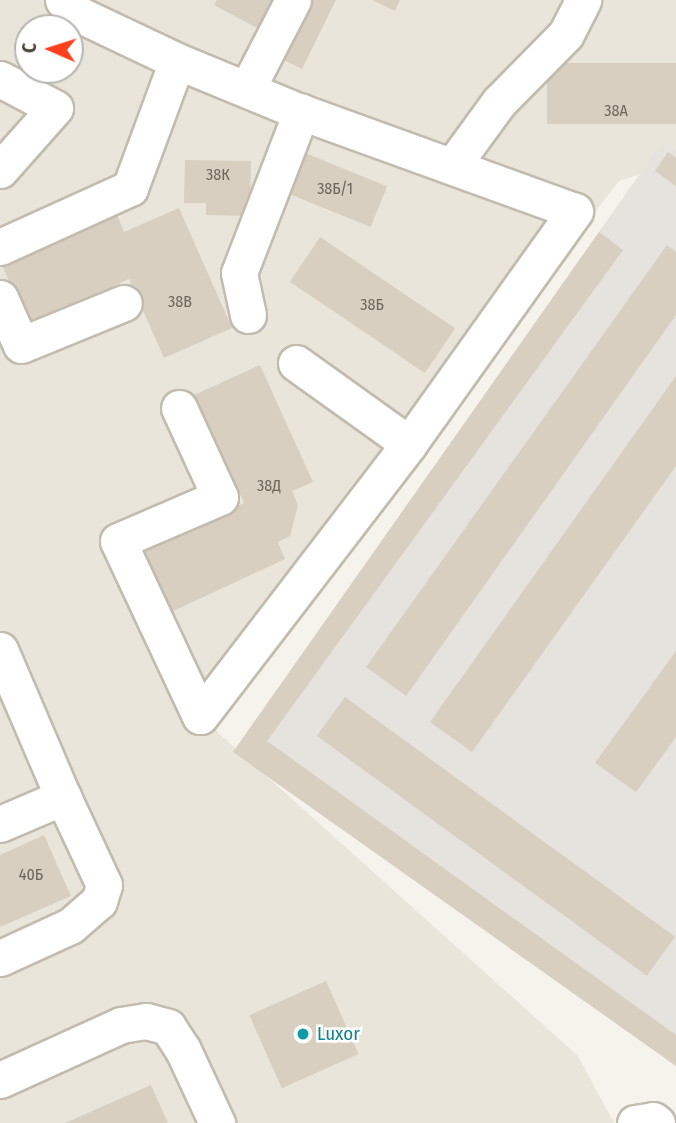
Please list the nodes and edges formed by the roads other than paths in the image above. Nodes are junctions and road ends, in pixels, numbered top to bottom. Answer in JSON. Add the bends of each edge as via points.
{"nodes":[{"id":1,"x":63,"y":0,"type":"edge"},
{"id":2,"x":293,"y":0,"type":"edge"},
{"id":3,"x":583,"y":0,"type":"edge"},
{"id":4,"x":177,"y":61,"type":"junction"},
{"id":5,"x":0,"y":79,"type":"edge"},
{"id":6,"x":247,"y":89,"type":"junction"},
{"id":7,"x":301,"y":112,"type":"junction"},
{"id":8,"x":453,"y":164,"type":"junction"},
{"id":9,"x":0,"y":170,"type":"edge"},
{"id":10,"x":0,"y":247,"type":"edge"},
{"id":11,"x":0,"y":298,"type":"edge"},
{"id":12,"x":124,"y":303,"type":"dead end"},
{"id":13,"x":248,"y":315,"type":"dead end"},
{"id":14,"x":296,"y":363,"type":"dead end"},
{"id":15,"x":179,"y":408,"type":"dead end"},
{"id":16,"x":409,"y":444,"type":"junction"},
{"id":17,"x":0,"y":650,"type":"edge"},
{"id":18,"x":63,"y":797,"type":"junction"},
{"id":19,"x":0,"y":824,"type":"edge"},
{"id":20,"x":0,"y":958,"type":"edge"},
{"id":21,"x":0,"y":1080,"type":"edge"},
{"id":22,"x":217,"y":1123,"type":"edge"},
{"id":23,"x":635,"y":1123,"type":"edge"},
{"id":24,"x":657,"y":1123,"type":"edge"}],
"edges":[{"from":1,"to":4,"type":"street","via":[[78,14]]},
{"from":2,"to":6,"type":"street"},
{"from":3,"to":8,"type":"street","via":[[566,34],[499,102]]},
{"from":4,"to":6,"type":"street"},
{"from":4,"to":10,"type":"street","via":[[130,188]]},
{"from":5,"to":9,"type":"street","via":[[55,108]]},
{"from":6,"to":7,"type":"street"},
{"from":7,"to":8,"type":"street"},
{"from":7,"to":13,"type":"street","via":[[239,273]]},
{"from":8,"to":16,"type":"street","via":[[575,211]]},
{"from":11,"to":12,"type":"street","via":[[21,345]]},
{"from":14,"to":16,"type":"street"},
{"from":15,"to":16,"type":"street","via":[[220,497],[118,541],[200,716]]},
{"from":17,"to":18,"type":"street"},
{"from":18,"to":19,"type":"street"},
{"from":18,"to":20,"type":"street","via":[[104,885],[99,901],[70,926]]},
{"from":21,"to":22,"type":"street","via":[[121,1025],[146,1021],[168,1027]]},
{"from":23,"to":24,"type":"street"}]}
